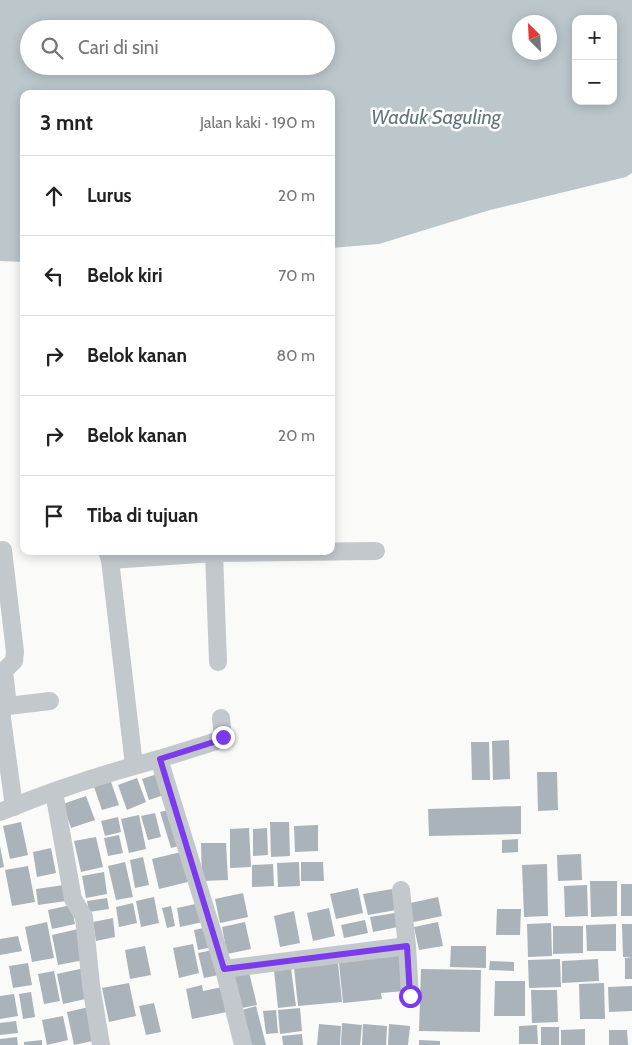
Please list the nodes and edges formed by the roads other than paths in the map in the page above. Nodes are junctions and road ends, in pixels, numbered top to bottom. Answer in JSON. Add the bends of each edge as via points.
{"nodes":[{"id":1,"x":3,"y":550,"type":"dead end"},
{"id":2,"x":335,"y":551,"type":"edge"},
{"id":3,"x":376,"y":551,"type":"dead end"},
{"id":4,"x":144,"y":555,"type":"edge"},
{"id":5,"x":214,"y":555,"type":"edge"},
{"id":6,"x":109,"y":556,"type":"edge"},
{"id":7,"x":218,"y":662,"type":"dead end"},
{"id":8,"x":50,"y":701,"type":"dead end"},
{"id":9,"x":8,"y":706,"type":"junction"},
{"id":10,"x":221,"y":718,"type":"dead end"},
{"id":11,"x":160,"y":759,"type":"junction"},
{"id":12,"x":134,"y":766,"type":"junction"},
{"id":13,"x":54,"y":792,"type":"junction"},
{"id":14,"x":7,"y":810,"type":"edge"},
{"id":15,"x":402,"y":890,"type":"dead end"},
{"id":16,"x":407,"y":946,"type":"junction"},
{"id":17,"x":224,"y":969,"type":"junction"},
{"id":18,"x":410,"y":996,"type":"dead end"},
{"id":19,"x":101,"y":1045,"type":"edge"},
{"id":20,"x":243,"y":1045,"type":"edge"}],
"edges":[{"from":1,"to":9,"type":"street","via":[[15,652],[14,662],[4,671]]},
{"from":2,"to":3,"type":"street"},
{"from":4,"to":6,"type":"street"},
{"from":5,"to":7,"type":"street"},
{"from":6,"to":12,"type":"street"},
{"from":8,"to":9,"type":"street"},
{"from":9,"to":14,"type":"street","via":[[1,710]]},
{"from":10,"to":11,"type":"street","via":[[223,737],[220,740]]},
{"from":11,"to":12,"type":"street"},
{"from":11,"to":17,"type":"street"},
{"from":12,"to":13,"type":"street"},
{"from":13,"to":14,"type":"street"},
{"from":13,"to":19,"type":"street","via":[[73,900],[84,918]]},
{"from":15,"to":16,"type":"street"},
{"from":16,"to":17,"type":"street"},
{"from":16,"to":18,"type":"street"},
{"from":17,"to":20,"type":"street"}]}
